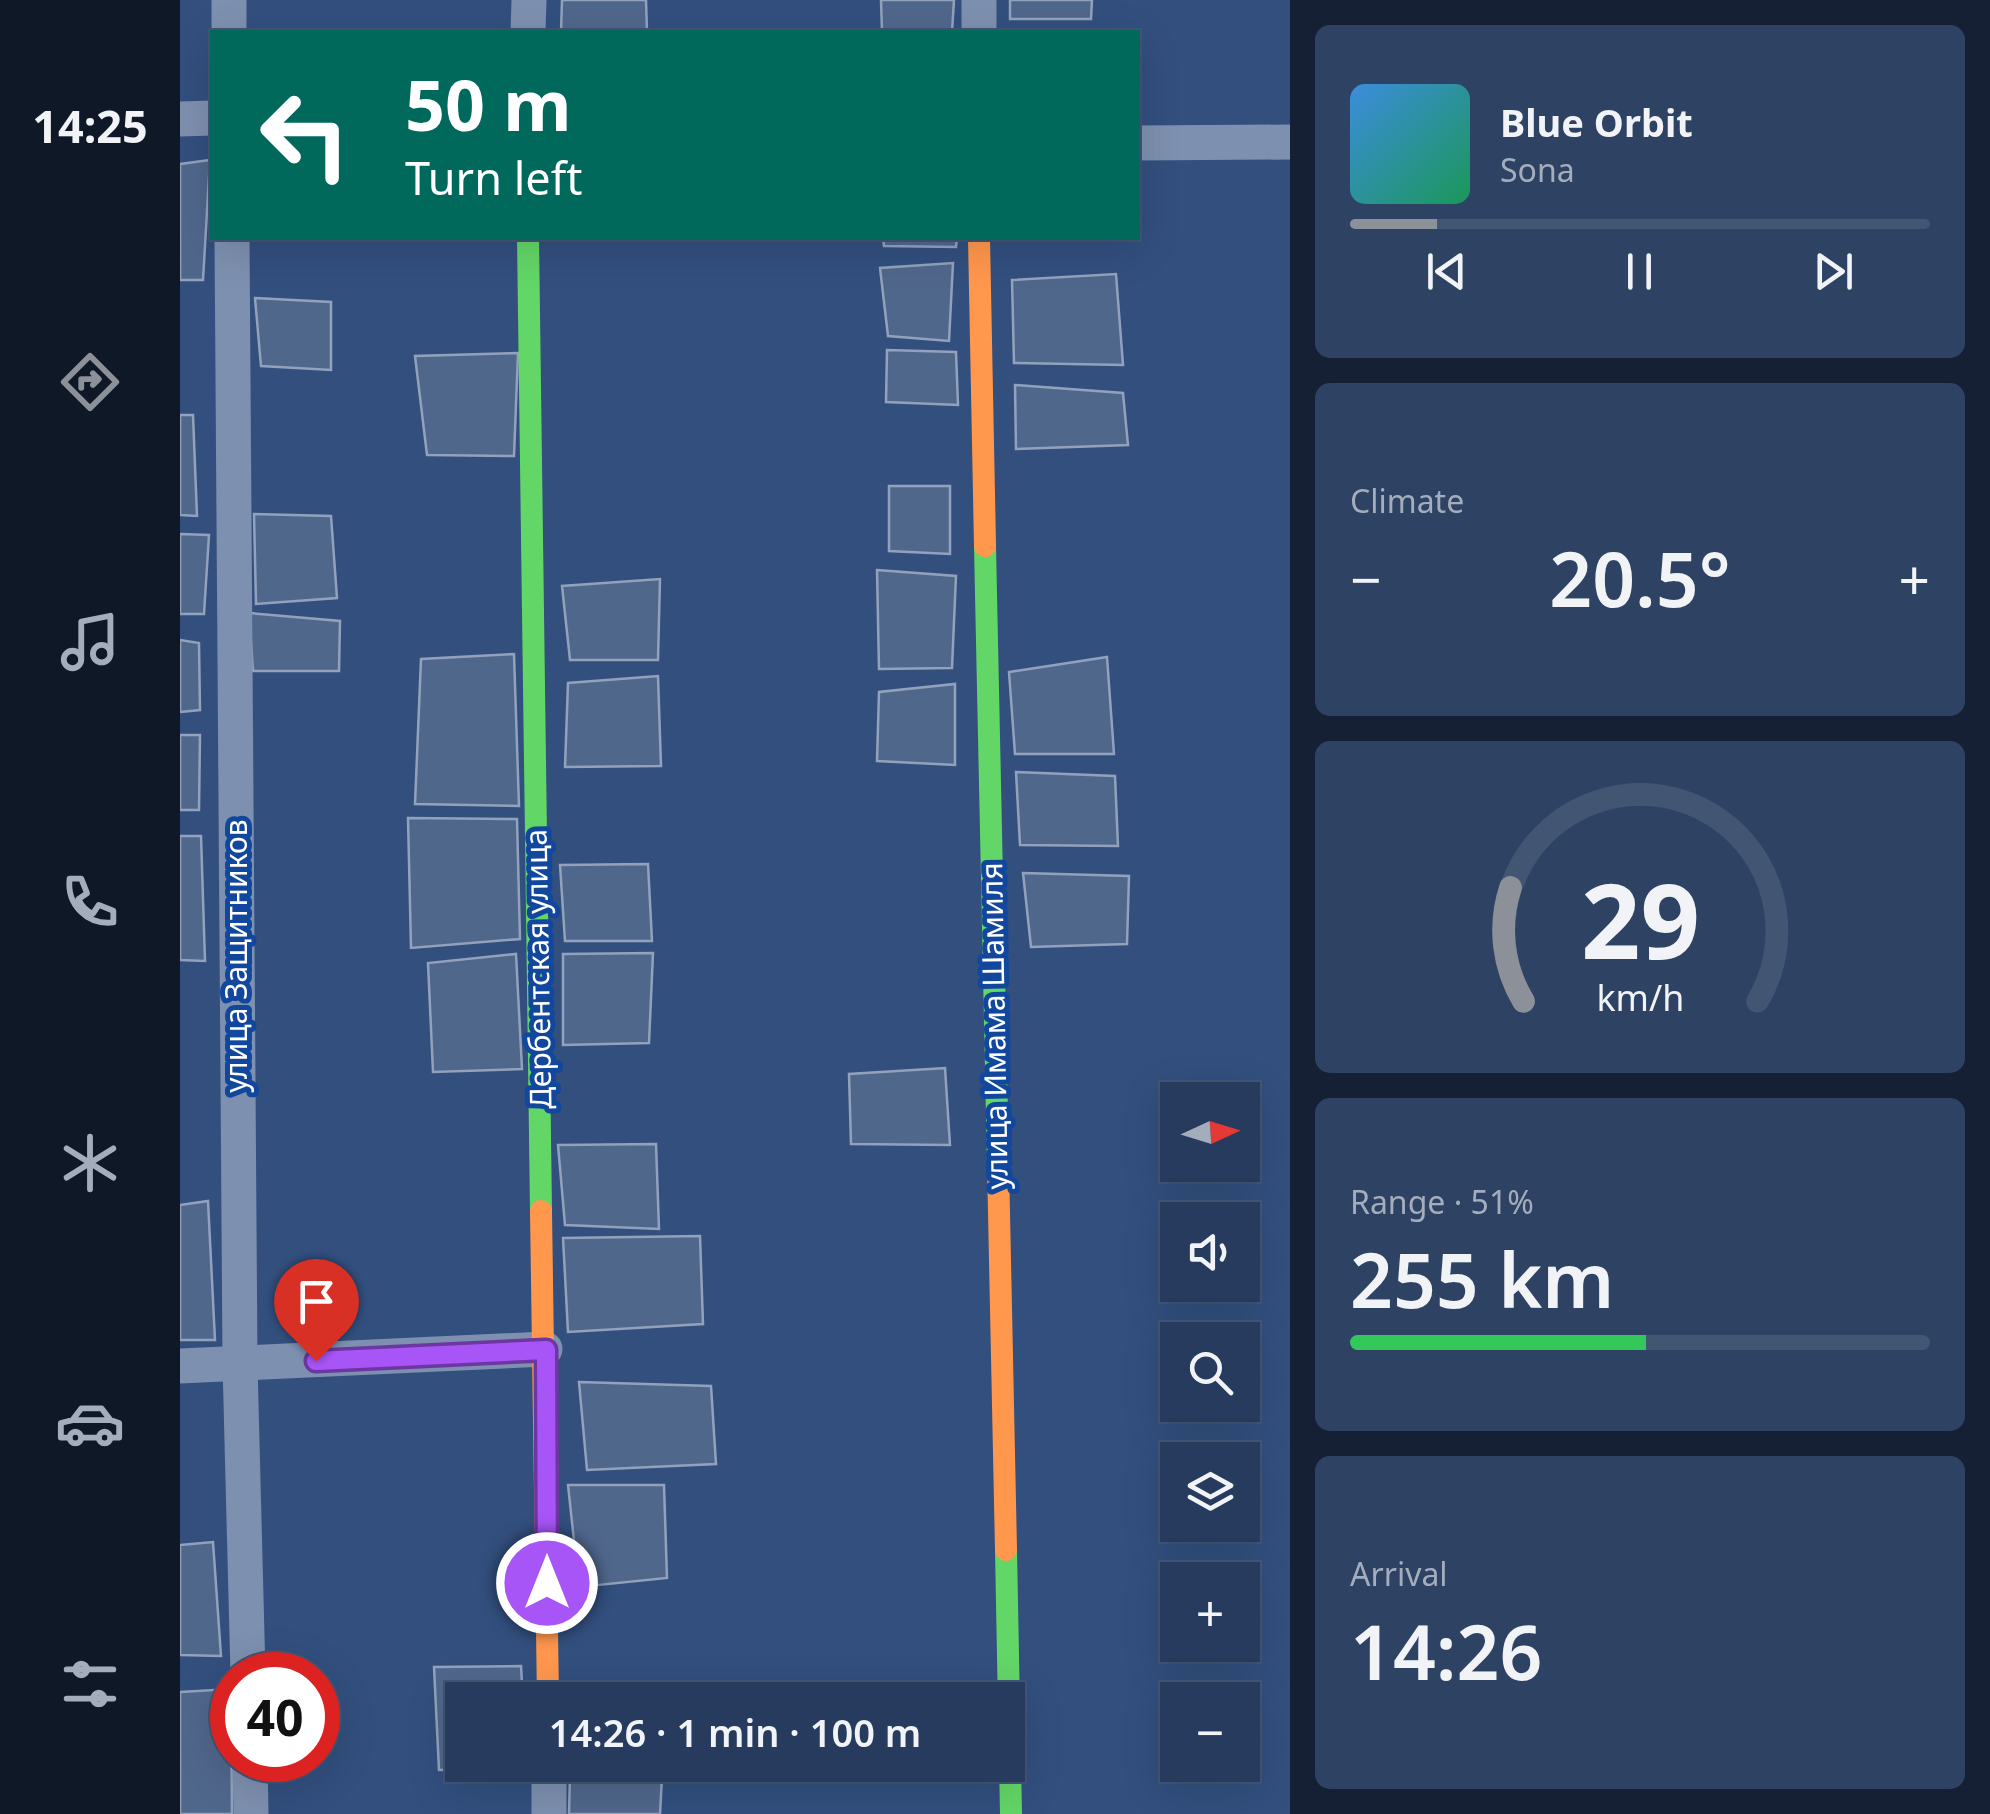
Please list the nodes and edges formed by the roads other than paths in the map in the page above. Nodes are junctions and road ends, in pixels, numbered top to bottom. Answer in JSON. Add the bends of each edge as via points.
{"nodes":[{"id":1,"x":229,"y":0,"type":"edge"},
{"id":2,"x":529,"y":0,"type":"edge"},
{"id":3,"x":979,"y":0,"type":"edge"},
{"id":4,"x":230,"y":30,"type":"edge"},
{"id":5,"x":528,"y":30,"type":"edge"},
{"id":6,"x":978,"y":30,"type":"edge"},
{"id":7,"x":210,"y":118,"type":"edge"},
{"id":8,"x":180,"y":119,"type":"edge"},
{"id":9,"x":1290,"y":142,"type":"edge"},
{"id":10,"x":1140,"y":143,"type":"edge"},
{"id":11,"x":232,"y":240,"type":"edge"},
{"id":12,"x":528,"y":240,"type":"edge"},
{"id":13,"x":980,"y":240,"type":"edge"},
{"id":14,"x":546,"y":1350,"type":"junction"},
{"id":15,"x":240,"y":1364,"type":"junction"},
{"id":16,"x":180,"y":1366,"type":"edge"},
{"id":17,"x":247,"y":1652,"type":"edge"},
{"id":18,"x":548,"y":1682,"type":"edge"},
{"id":19,"x":250,"y":1782,"type":"edge"},
{"id":20,"x":549,"y":1782,"type":"edge"},
{"id":21,"x":251,"y":1814,"type":"edge"},
{"id":22,"x":549,"y":1814,"type":"edge"},
{"id":23,"x":1010,"y":1814,"type":"edge"}],
"edges":[{"from":1,"to":4,"type":"street"},
{"from":2,"to":5,"type":"street"},
{"from":3,"to":6,"type":"street"},
{"from":7,"to":8,"type":"street"},
{"from":9,"to":10,"type":"street"},
{"from":11,"to":15,"type":"street","name":"улица Защитников"},
{"from":12,"to":14,"type":"street","name":"Дербентская улица"},
{"from":13,"to":23,"type":"street","name":"улица Имама Шамиля"},
{"from":14,"to":15,"type":"street"},
{"from":14,"to":18,"type":"street","name":"Дербентская улица"},
{"from":15,"to":16,"type":"street"},
{"from":15,"to":17,"type":"street","name":"улица Защитников"},
{"from":19,"to":21,"type":"street"},
{"from":20,"to":22,"type":"street"}]}
